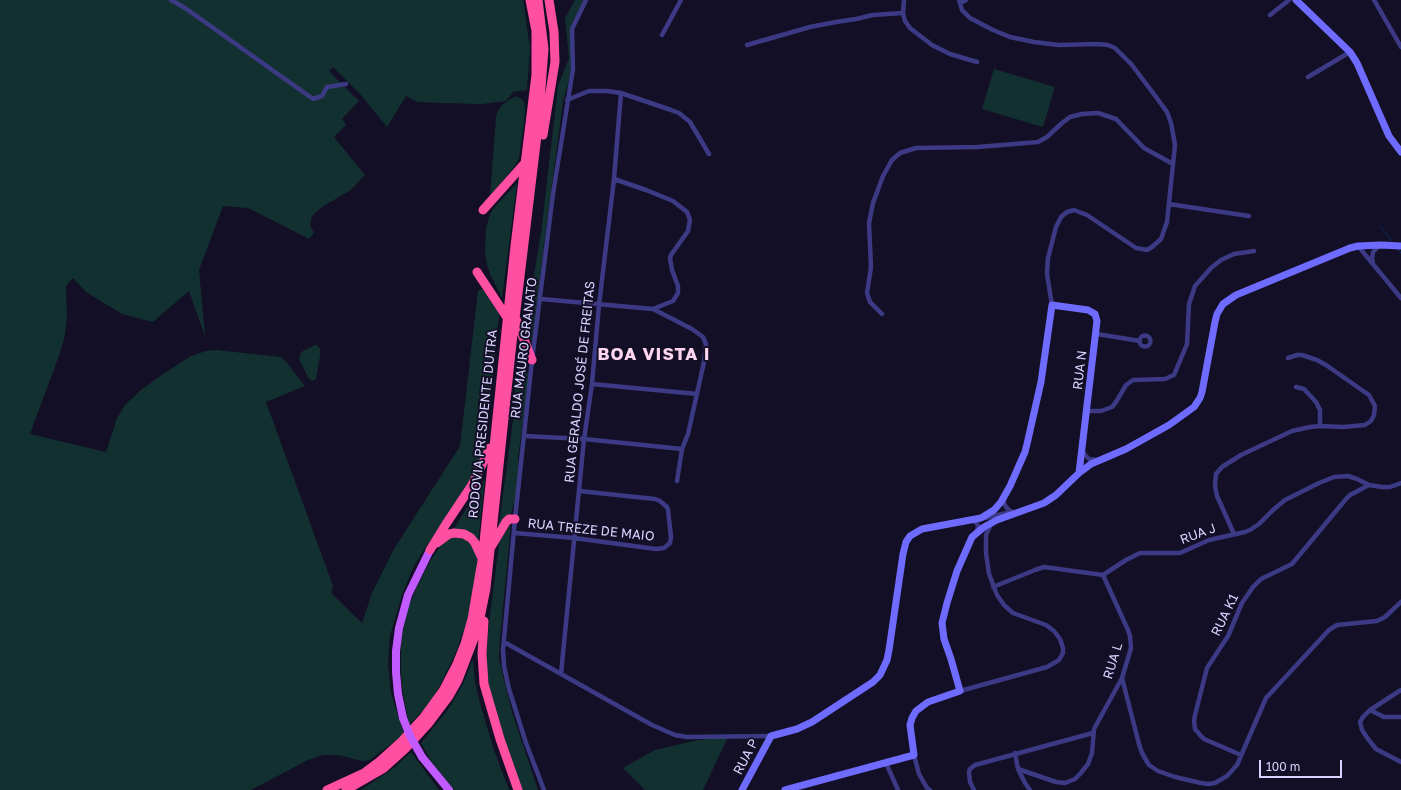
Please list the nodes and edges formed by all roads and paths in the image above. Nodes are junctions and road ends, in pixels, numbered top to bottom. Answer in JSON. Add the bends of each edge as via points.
{"nodes":[{"id":1,"x":171,"y":0,"type":"edge"},
{"id":2,"x":530,"y":0,"type":"edge"},
{"id":3,"x":538,"y":0,"type":"edge"},
{"id":4,"x":549,"y":0,"type":"edge"},
{"id":5,"x":586,"y":0,"type":"edge"},
{"id":6,"x":681,"y":0,"type":"edge"},
{"id":7,"x":904,"y":0,"type":"edge"},
{"id":8,"x":966,"y":0,"type":"edge"},
{"id":9,"x":1290,"y":0,"type":"edge"},
{"id":10,"x":1296,"y":0,"type":"edge"},
{"id":11,"x":1374,"y":0,"type":"edge"},
{"id":12,"x":960,"y":2,"type":"edge"},
{"id":13,"x":903,"y":13,"type":"junction"},
{"id":14,"x":1270,"y":15,"type":"dead end"},
{"id":15,"x":662,"y":36,"type":"dead end"},
{"id":16,"x":747,"y":45,"type":"dead end"},
{"id":17,"x":1401,"y":47,"type":"edge"},
{"id":18,"x":1350,"y":52,"type":"junction"},
{"id":19,"x":977,"y":62,"type":"dead end"},
{"id":20,"x":1308,"y":77,"type":"dead end"},
{"id":21,"x":346,"y":84,"type":"dead end"},
{"id":22,"x":621,"y":93,"type":"junction"},
{"id":23,"x":567,"y":100,"type":"junction"},
{"id":24,"x":1401,"y":152,"type":"edge"},
{"id":25,"x":709,"y":154,"type":"dead end"},
{"id":26,"x":526,"y":163,"type":"junction"},
{"id":27,"x":1173,"y":164,"type":"junction"},
{"id":28,"x":614,"y":179,"type":"junction"},
{"id":29,"x":1169,"y":204,"type":"junction"},
{"id":30,"x":483,"y":210,"type":"dead end"},
{"id":31,"x":527,"y":215,"type":"junction"},
{"id":32,"x":1250,"y":216,"type":"dead end"},
{"id":33,"x":1382,"y":245,"type":"junction"},
{"id":34,"x":1358,"y":246,"type":"junction"},
{"id":35,"x":1401,"y":246,"type":"edge"},
{"id":36,"x":1254,"y":251,"type":"dead end"},
{"id":37,"x":1374,"y":265,"type":"junction"},
{"id":38,"x":477,"y":272,"type":"dead end"},
{"id":39,"x":1401,"y":298,"type":"edge"},
{"id":40,"x":541,"y":299,"type":"junction"},
{"id":41,"x":599,"y":305,"type":"junction"},
{"id":42,"x":1052,"y":305,"type":"junction"},
{"id":43,"x":653,"y":309,"type":"junction"},
{"id":44,"x":882,"y":314,"type":"dead end"},
{"id":45,"x":511,"y":318,"type":"junction"},
{"id":46,"x":1097,"y":334,"type":"junction"},
{"id":47,"x":1140,"y":341,"type":"dead end"},
{"id":48,"x":1288,"y":358,"type":"dead end"},
{"id":49,"x":532,"y":360,"type":"junction"},
{"id":50,"x":592,"y":384,"type":"junction"},
{"id":51,"x":1296,"y":387,"type":"dead end"},
{"id":52,"x":697,"y":394,"type":"junction"},
{"id":53,"x":1087,"y":412,"type":"junction"},
{"id":54,"x":1320,"y":426,"type":"junction"},
{"id":55,"x":494,"y":436,"type":"junction"},
{"id":56,"x":525,"y":436,"type":"junction"},
{"id":57,"x":584,"y":439,"type":"junction"},
{"id":58,"x":1081,"y":446,"type":"junction"},
{"id":59,"x":682,"y":449,"type":"junction"},
{"id":60,"x":1097,"y":460,"type":"junction"},
{"id":61,"x":1079,"y":473,"type":"junction"},
{"id":62,"x":677,"y":481,"type":"dead end"},
{"id":63,"x":1401,"y":483,"type":"edge"},
{"id":64,"x":1369,"y":485,"type":"junction"},
{"id":65,"x":579,"y":492,"type":"junction"},
{"id":66,"x":1004,"y":498,"type":"junction"},
{"id":67,"x":1023,"y":511,"type":"junction"},
{"id":68,"x":1013,"y":512,"type":"junction"},
{"id":69,"x":515,"y":519,"type":"junction"},
{"id":70,"x":977,"y":519,"type":"junction"},
{"id":71,"x":991,"y":521,"type":"junction"},
{"id":72,"x":978,"y":532,"type":"junction"},
{"id":73,"x":515,"y":533,"type":"junction"},
{"id":74,"x":1234,"y":534,"type":"junction"},
{"id":75,"x":986,"y":537,"type":"junction"},
{"id":76,"x":574,"y":538,"type":"junction"},
{"id":77,"x":430,"y":550,"type":"junction"},
{"id":78,"x":490,"y":550,"type":"junction"},
{"id":79,"x":482,"y":561,"type":"junction"},
{"id":80,"x":1103,"y":575,"type":"junction"},
{"id":81,"x":993,"y":587,"type":"junction"},
{"id":82,"x":486,"y":588,"type":"junction"},
{"id":83,"x":1401,"y":602,"type":"edge"},
{"id":84,"x":504,"y":642,"type":"junction"},
{"id":85,"x":561,"y":674,"type":"junction"},
{"id":86,"x":1122,"y":678,"type":"junction"},
{"id":87,"x":1401,"y":690,"type":"edge"},
{"id":88,"x":960,"y":691,"type":"junction"},
{"id":89,"x":1370,"y":710,"type":"junction"},
{"id":90,"x":1401,"y":717,"type":"edge"},
{"id":91,"x":1093,"y":731,"type":"junction"},
{"id":92,"x":770,"y":736,"type":"junction"},
{"id":93,"x":1015,"y":753,"type":"junction"},
{"id":94,"x":914,"y":755,"type":"junction"},
{"id":95,"x":1240,"y":755,"type":"junction"},
{"id":96,"x":1401,"y":762,"type":"edge"},
{"id":97,"x":886,"y":763,"type":"junction"},
{"id":98,"x":1018,"y":769,"type":"junction"},
{"id":99,"x":928,"y":789,"type":"edge"},
{"id":100,"x":327,"y":790,"type":"edge"},
{"id":101,"x":346,"y":790,"type":"edge"},
{"id":102,"x":449,"y":790,"type":"edge"},
{"id":103,"x":518,"y":790,"type":"edge"},
{"id":104,"x":544,"y":790,"type":"edge"},
{"id":105,"x":742,"y":790,"type":"edge"},
{"id":106,"x":785,"y":790,"type":"edge"},
{"id":107,"x":898,"y":790,"type":"edge"},
{"id":108,"x":974,"y":790,"type":"edge"},
{"id":109,"x":1030,"y":790,"type":"edge"}],
"edges":[{"from":1,"to":21,"type":"street","via":[[313,99],[322,96],[327,87]]},
{"from":2,"to":26,"type":"highway","name":"RODOVIA PRESIDENTE DUTRA","via":[[536,31],[536,60]]},
{"from":3,"to":31,"type":"highway","name":"RODOVIA PRESIDENTE DUTRA","via":[[544,62]]},
{"from":4,"to":31,"type":"highway","via":[[555,62]]},
{"from":5,"to":23,"type":"street","name":"RUA MAURO GRANATO","via":[[572,28],[574,58]]},
{"from":6,"to":15,"type":"street"},
{"from":7,"to":13,"type":"street"},
{"from":8,"to":12,"type":"street"},
{"from":9,"to":14,"type":"street"},
{"from":10,"to":18,"type":"street"},
{"from":11,"to":17,"type":"street"},
{"from":12,"to":27,"type":"street","via":[[970,18],[1010,37],[1059,45],[1098,44],[1115,48],[1132,65],[1167,112],[1175,145]]},
{"from":13,"to":16,"type":"street","via":[[873,15],[823,24]]},
{"from":13,"to":19,"type":"street","via":[[910,28],[932,45],[950,54]]},
{"from":18,"to":20,"type":"street"},
{"from":18,"to":24,"type":"street","via":[[1386,130]]},
{"from":22,"to":23,"type":"street","via":[[589,90]]},
{"from":22,"to":25,"type":"street","via":[[680,113],[690,122]]},
{"from":22,"to":28,"type":"street","name":"RUA GERALDO JOSÉ DE FREITAS"},
{"from":23,"to":40,"type":"street","name":"RUA MAURO GRANATO"},
{"from":26,"to":30,"type":"highway"},
{"from":26,"to":45,"type":"highway","name":"RODOVIA PRESIDENTE DUTRA"},
{"from":27,"to":29,"type":"street"},
{"from":27,"to":44,"type":"street","via":[[1144,148],[1116,119],[1098,113],[1070,117],[1038,142],[978,147],[916,148],[900,153],[892,160],[883,176],[869,223],[870,267],[867,293],[870,302]]},
{"from":28,"to":41,"type":"street","name":"RUA GERALDO JOSÉ DE FREITAS"},
{"from":28,"to":43,"type":"street","via":[[673,200],[687,212],[690,220],[688,231],[670,258],[678,293],[673,301]]},
{"from":29,"to":32,"type":"street"},
{"from":29,"to":42,"type":"street","via":[[1164,233],[1148,250],[1136,248],[1087,215],[1074,210],[1064,214],[1056,227],[1048,258],[1047,274]]},
{"from":31,"to":45,"type":"highway","name":"RODOVIA PRESIDENTE DUTRA"},
{"from":33,"to":34,"type":"street"},
{"from":33,"to":35,"type":"street"},
{"from":33,"to":37,"type":"street","via":[[1373,252]]},
{"from":34,"to":37,"type":"street"},
{"from":34,"to":60,"type":"street","via":[[1236,295],[1223,304],[1216,318],[1204,385],[1198,403],[1169,425]]},
{"from":36,"to":53,"type":"street","via":[[1234,254],[1220,260],[1195,286],[1189,304],[1187,344],[1174,375],[1168,378],[1133,380],[1126,385],[1112,407]]},
{"from":37,"to":39,"type":"street"},
{"from":38,"to":45,"type":"highway"},
{"from":40,"to":41,"type":"street"},
{"from":40,"to":49,"type":"street","name":"RUA MAURO GRANATO"},
{"from":41,"to":43,"type":"street"},
{"from":41,"to":50,"type":"street","name":"RUA GERALDO JOSÉ DE FREITAS"},
{"from":42,"to":46,"type":"street","name":"RUA N","via":[[1093,312],[1097,318]]},
{"from":42,"to":66,"type":"street","via":[[1041,382],[1027,444]]},
{"from":43,"to":52,"type":"street","via":[[692,329],[705,340],[704,362]]},
{"from":45,"to":49,"type":"highway"},
{"from":45,"to":55,"type":"highway","name":"RODOVIA PRESIDENTE DUTRA"},
{"from":45,"to":78,"type":"highway","name":"RODOVIA PRESIDENTE DUTRA"},
{"from":46,"to":47,"type":"street"},
{"from":46,"to":53,"type":"street","name":"RUA N"},
{"from":48,"to":54,"type":"street","via":[[1302,355],[1317,360],[1363,389],[1375,406],[1371,421],[1367,424]]},
{"from":49,"to":56,"type":"street","name":"RUA MAURO GRANATO"},
{"from":50,"to":52,"type":"street"},
{"from":50,"to":57,"type":"street","name":"RUA GERALDO JOSÉ DE FREITAS"},
{"from":51,"to":54,"type":"street","via":[[1304,389],[1316,402],[1320,410]]},
{"from":52,"to":59,"type":"street"},
{"from":53,"to":58,"type":"street","name":"RUA N"},
{"from":54,"to":74,"type":"street","via":[[1286,434],[1235,459],[1218,471],[1214,478],[1215,490]]},
{"from":55,"to":77,"type":"highway","via":[[472,485]]},
{"from":55,"to":79,"type":"highway","name":"RODOVIA PRESIDENTE DUTRA"},
{"from":56,"to":57,"type":"street"},
{"from":56,"to":69,"type":"street","name":"RUA MAURO GRANATO"},
{"from":57,"to":59,"type":"street"},
{"from":57,"to":65,"type":"street","name":"RUA GERALDO JOSÉ DE FREITAS"},
{"from":58,"to":60,"type":"street","via":[[1087,457]]},
{"from":58,"to":61,"type":"street","name":"RUA N"},
{"from":59,"to":62,"type":"street"},
{"from":60,"to":61,"type":"street"},
{"from":61,"to":67,"type":"street","via":[[1049,499]]},
{"from":63,"to":64,"type":"street","name":"RUA J","via":[[1390,487]]},
{"from":64,"to":74,"type":"street","name":"RUA J","via":[[1348,476],[1327,480],[1285,500],[1255,527]]},
{"from":64,"to":95,"type":"street","name":"RUA K1","via":[[1346,499],[1292,564],[1261,579],[1252,587],[1228,636],[1207,668],[1195,715],[1195,729],[1204,739]]},
{"from":65,"to":76,"type":"street","name":"RUA GERALDO JOSÉ DE FREITAS"},
{"from":65,"to":76,"type":"street","name":"RUA TREZE DE MAIO","via":[[655,499],[663,503],[668,510],[671,537],[670,543],[664,548],[656,549]]},
{"from":66,"to":68,"type":"street","via":[[1006,507]]},
{"from":66,"to":70,"type":"street","via":[[994,510]]},
{"from":66,"to":71,"type":"street"},
{"from":67,"to":68,"type":"street"},
{"from":67,"to":71,"type":"street"},
{"from":68,"to":71,"type":"street"},
{"from":69,"to":73,"type":"street","name":"RUA MAURO GRANATO"},
{"from":69,"to":78,"type":"highway","via":[[506,522]]},
{"from":70,"to":71,"type":"street"},
{"from":70,"to":72,"type":"street"},
{"from":70,"to":92,"type":"street","via":[[922,529],[912,533],[907,539],[888,655],[877,679],[812,722]]},
{"from":71,"to":72,"type":"street"},
{"from":71,"to":75,"type":"street"},
{"from":72,"to":75,"type":"street"},
{"from":72,"to":88,"type":"street","via":[[970,541],[957,571],[942,623]]},
{"from":73,"to":76,"type":"street","name":"RUA TREZE DE MAIO"},
{"from":73,"to":84,"type":"street","name":"RUA MAURO GRANATO"},
{"from":74,"to":80,"type":"street","name":"RUA J","via":[[1209,540],[1180,553],[1140,553]]},
{"from":75,"to":81,"type":"street","via":[[987,564]]},
{"from":76,"to":85,"type":"street","name":"RUA GERALDO JOSÉ DE FREITAS"},
{"from":77,"to":79,"type":"highway","via":[[449,534],[464,534],[475,543]]},
{"from":77,"to":102,"type":"main road","bridge":true,"via":[[408,595],[399,628],[396,672],[403,718],[410,736],[422,757]]},
{"from":78,"to":82,"type":"highway","name":"RODOVIA PRESIDENTE DUTRA"},
{"from":79,"to":100,"type":"highway","name":"RODOVIA PRESIDENTE DUTRA","via":[[468,632],[457,664],[443,691],[402,742],[380,762]]},
{"from":80,"to":81,"type":"street","via":[[1044,567]]},
{"from":80,"to":86,"type":"street","name":"RUA L","via":[[1130,636],[1131,648]]},
{"from":81,"to":88,"type":"street","via":[[1000,601],[1013,613],[1046,625],[1054,631],[1060,639],[1063,653],[1059,660],[1048,667]]},
{"from":82,"to":101,"type":"highway","name":"RODOVIA PRESIDENTE DUTRA","via":[[474,641],[458,680],[445,701],[428,724],[384,768]]},
{"from":82,"to":103,"type":"highway","via":[[482,654],[484,684]]},
{"from":83,"to":95,"type":"street","via":[[1377,621],[1337,625],[1329,630],[1266,698]]},
{"from":84,"to":85,"type":"street"},
{"from":84,"to":104,"type":"street","name":"RUA MAURO GRANATO","via":[[503,662],[509,689]]},
{"from":85,"to":92,"type":"street","via":[[652,725],[675,735]]},
{"from":86,"to":91,"type":"street","name":"RUA L"},
{"from":86,"to":95,"type":"street","via":[[1142,753],[1149,765],[1158,771],[1201,784],[1216,783],[1233,771]]},
{"from":87,"to":89,"type":"street"},
{"from":88,"to":94,"type":"street","via":[[928,702],[916,711],[910,725]]},
{"from":89,"to":90,"type":"street","via":[[1384,717]]},
{"from":89,"to":96,"type":"street","via":[[1360,722],[1362,730],[1381,753]]},
{"from":91,"to":93,"type":"street"},
{"from":91,"to":98,"type":"street","via":[[1092,753],[1088,764],[1069,782],[1056,782]]},
{"from":92,"to":105,"type":"street","name":"RUA P"},
{"from":93,"to":98,"type":"street"},
{"from":93,"to":108,"type":"street","via":[[972,767],[969,776]]},
{"from":94,"to":97,"type":"street"},
{"from":94,"to":99,"type":"street","via":[[919,774]]},
{"from":97,"to":106,"type":"street"},
{"from":97,"to":107,"type":"street"},
{"from":98,"to":109,"type":"street"}]}
